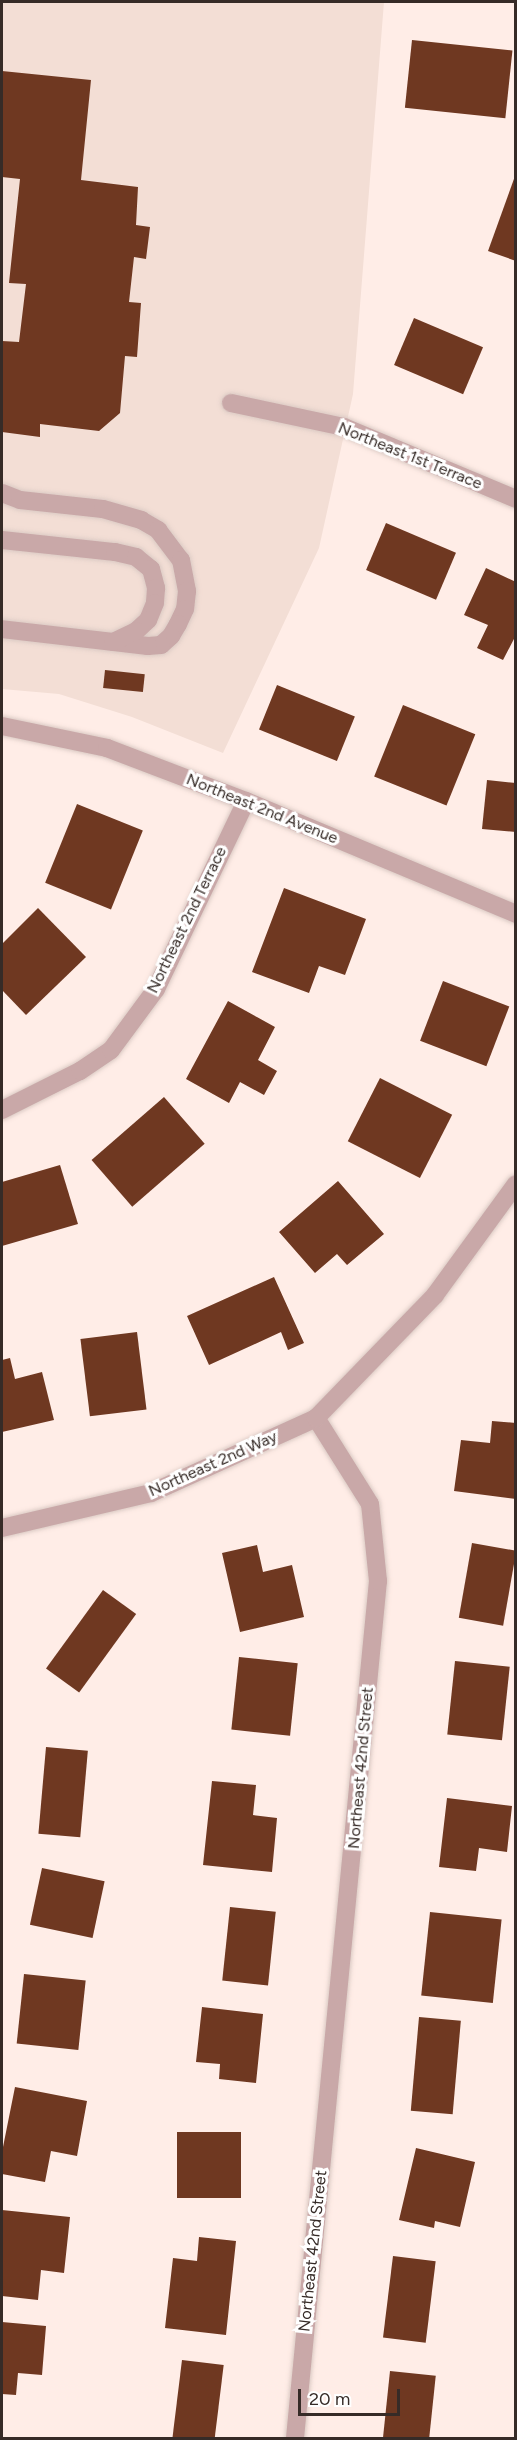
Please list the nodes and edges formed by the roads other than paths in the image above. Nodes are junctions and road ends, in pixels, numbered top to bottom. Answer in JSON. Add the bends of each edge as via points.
{"nodes":[{"id":1,"x":231,"y":402,"type":"dead end"},
{"id":2,"x":2,"y":493,"type":"edge"},
{"id":3,"x":516,"y":499,"type":"edge"},
{"id":4,"x":2,"y":540,"type":"edge"},
{"id":5,"x":2,"y":629,"type":"edge"},
{"id":6,"x":113,"y":642,"type":"junction"},
{"id":7,"x":2,"y":726,"type":"edge"},
{"id":8,"x":246,"y":801,"type":"junction"},
{"id":9,"x":516,"y":914,"type":"edge"},
{"id":10,"x":2,"y":1110,"type":"edge"},
{"id":11,"x":516,"y":1184,"type":"edge"},
{"id":12,"x":316,"y":1419,"type":"junction"},
{"id":13,"x":2,"y":1528,"type":"edge"},
{"id":14,"x":295,"y":2439,"type":"edge"}],
"edges":[{"from":1,"to":3,"type":"street","name":"Northeast 1st Terrace","via":[[344,427]]},
{"from":2,"to":6,"type":"street","via":[[21,500],[122,513],[158,530],[171,544],[186,576],[185,609],[171,636],[161,645]]},
{"from":4,"to":6,"type":"street","via":[[115,552],[136,557],[151,569],[156,588],[148,620]]},
{"from":5,"to":6,"type":"street"},
{"from":7,"to":8,"type":"street","name":"Northeast 2nd Avenue","via":[[107,748]]},
{"from":8,"to":9,"type":"street","name":"Northeast 2nd Avenue"},
{"from":8,"to":10,"type":"street","name":"Northeast 2nd Terrace","via":[[156,989],[111,1050],[80,1071]]},
{"from":11,"to":12,"type":"street","via":[[435,1295]]},
{"from":12,"to":13,"type":"street","name":"Northeast 2nd Way","via":[[151,1493]]},
{"from":12,"to":14,"type":"street","name":"Northeast 42nd Street","via":[[370,1504],[378,1581]]}]}
